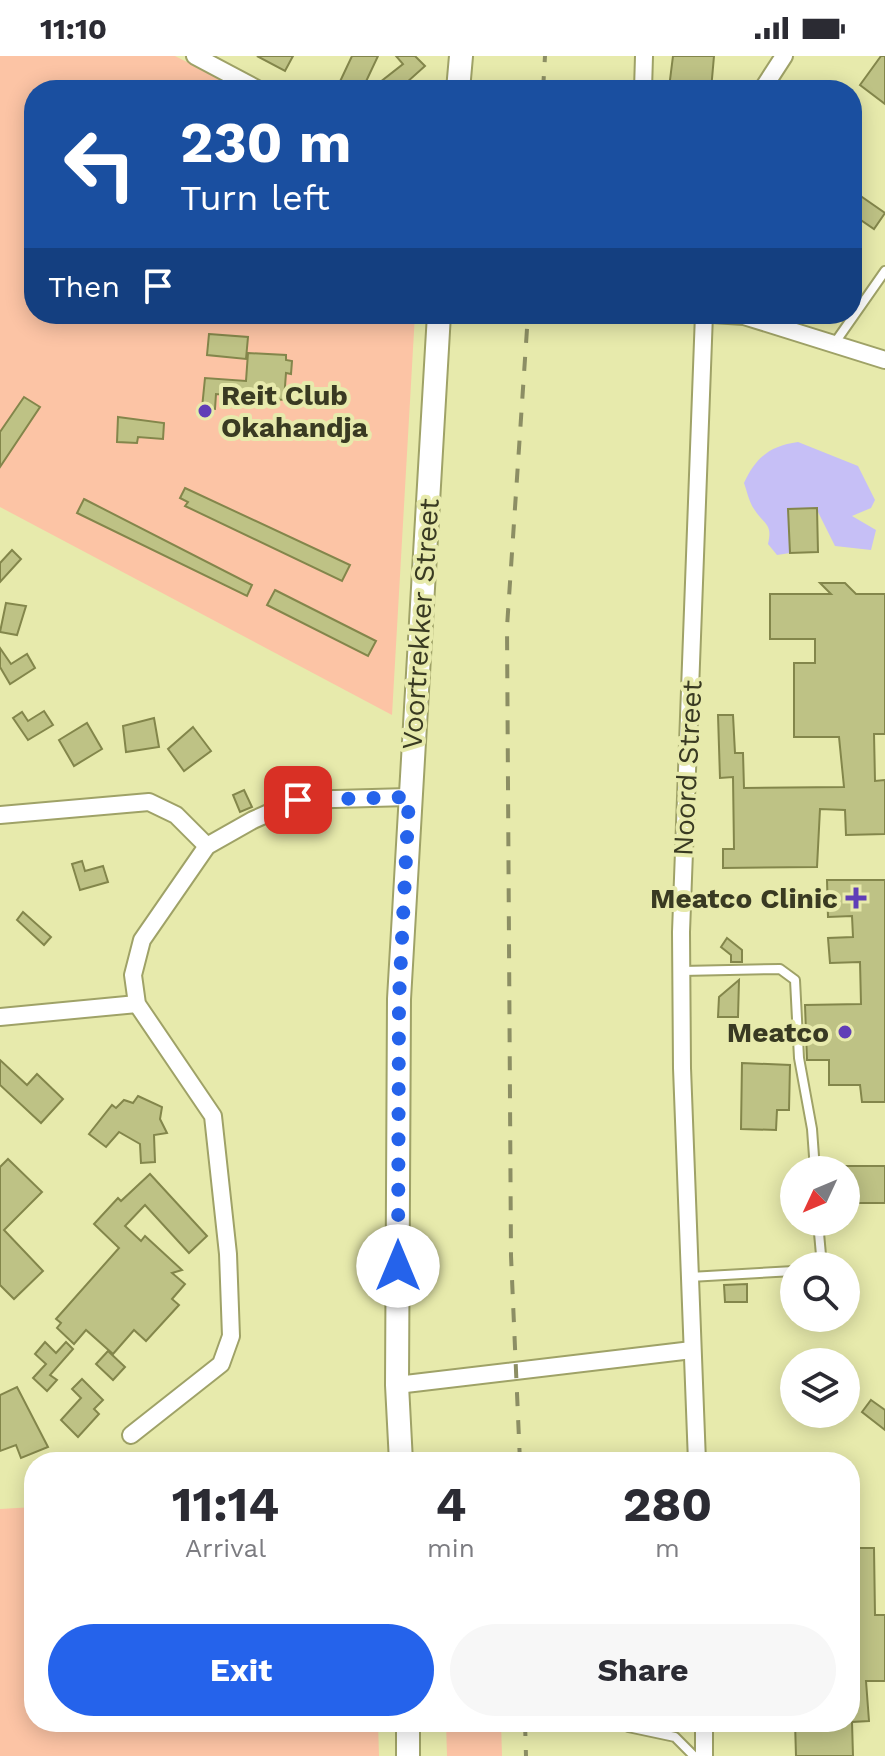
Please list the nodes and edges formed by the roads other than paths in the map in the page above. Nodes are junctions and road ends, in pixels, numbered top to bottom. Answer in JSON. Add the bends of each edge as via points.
{"nodes":[{"id":1,"x":195,"y":56,"type":"edge"},
{"id":2,"x":461,"y":56,"type":"edge"},
{"id":3,"x":644,"y":56,"type":"edge"},
{"id":4,"x":784,"y":56,"type":"edge"},
{"id":5,"x":240,"y":80,"type":"edge"},
{"id":6,"x":459,"y":80,"type":"edge"},
{"id":7,"x":643,"y":80,"type":"edge"},
{"id":8,"x":768,"y":80,"type":"edge"},
{"id":9,"x":885,"y":271,"type":"edge"},
{"id":10,"x":862,"y":304,"type":"edge"},
{"id":11,"x":438,"y":324,"type":"edge"},
{"id":12,"x":704,"y":324,"type":"edge"},
{"id":13,"x":770,"y":324,"type":"edge"},
{"id":14,"x":848,"y":324,"type":"edge"},
{"id":15,"x":834,"y":344,"type":"junction"},
{"id":16,"x":885,"y":360,"type":"edge"},
{"id":17,"x":409,"y":797,"type":"junction"},
{"id":18,"x":2,"y":810,"type":"edge"},
{"id":19,"x":207,"y":846,"type":"junction"},
{"id":20,"x":682,"y":971,"type":"junction"},
{"id":21,"x":137,"y":1004,"type":"junction"},
{"id":22,"x":0,"y":1017,"type":"edge"},
{"id":23,"x":814,"y":1156,"type":"edge"},
{"id":24,"x":780,"y":1272,"type":"edge"},
{"id":25,"x":689,"y":1277,"type":"junction"},
{"id":26,"x":692,"y":1350,"type":"junction"},
{"id":27,"x":397,"y":1385,"type":"junction"},
{"id":28,"x":131,"y":1435,"type":"dead end"},
{"id":29,"x":400,"y":1452,"type":"edge"},
{"id":30,"x":697,"y":1452,"type":"edge"},
{"id":31,"x":408,"y":1732,"type":"edge"},
{"id":32,"x":652,"y":1732,"type":"edge"},
{"id":33,"x":704,"y":1732,"type":"edge"},
{"id":34,"x":408,"y":1756,"type":"edge"},
{"id":35,"x":694,"y":1756,"type":"edge"},
{"id":36,"x":704,"y":1756,"type":"edge"}],
"edges":[{"from":1,"to":5,"type":"street"},
{"from":2,"to":6,"type":"main road"},
{"from":3,"to":7,"type":"street"},
{"from":4,"to":8,"type":"street"},
{"from":9,"to":10,"type":"lane"},
{"from":11,"to":17,"type":"main road","name":"Voortrekker Street"},
{"from":12,"to":20,"type":"street","name":"Noord Street"},
{"from":13,"to":15,"type":"street"},
{"from":14,"to":15,"type":"lane"},
{"from":15,"to":16,"type":"street"},
{"from":17,"to":19,"type":"street","via":[[298,800]]},
{"from":17,"to":27,"type":"main road","name":"Voortrekker Street","via":[[399,999]]},
{"from":18,"to":19,"type":"street","via":[[149,802],[176,815]]},
{"from":19,"to":21,"type":"street","via":[[142,940],[133,975]]},
{"from":20,"to":23,"type":"lane","via":[[780,969],[795,980],[799,1058]]},
{"from":20,"to":25,"type":"street","name":"Noord Street"},
{"from":21,"to":22,"type":"street"},
{"from":21,"to":28,"type":"street","via":[[213,1116],[231,1336],[221,1364]]},
{"from":24,"to":25,"type":"lane"},
{"from":25,"to":26,"type":"street","name":"Noord Street"},
{"from":26,"to":27,"type":"street"},
{"from":26,"to":30,"type":"street","name":"Noord Street"},
{"from":27,"to":29,"type":"main road","name":"Voortrekker Street"},
{"from":31,"to":34,"type":"main road"},
{"from":32,"to":35,"type":"lane","via":[[675,1737]]},
{"from":33,"to":36,"type":"street"}]}
